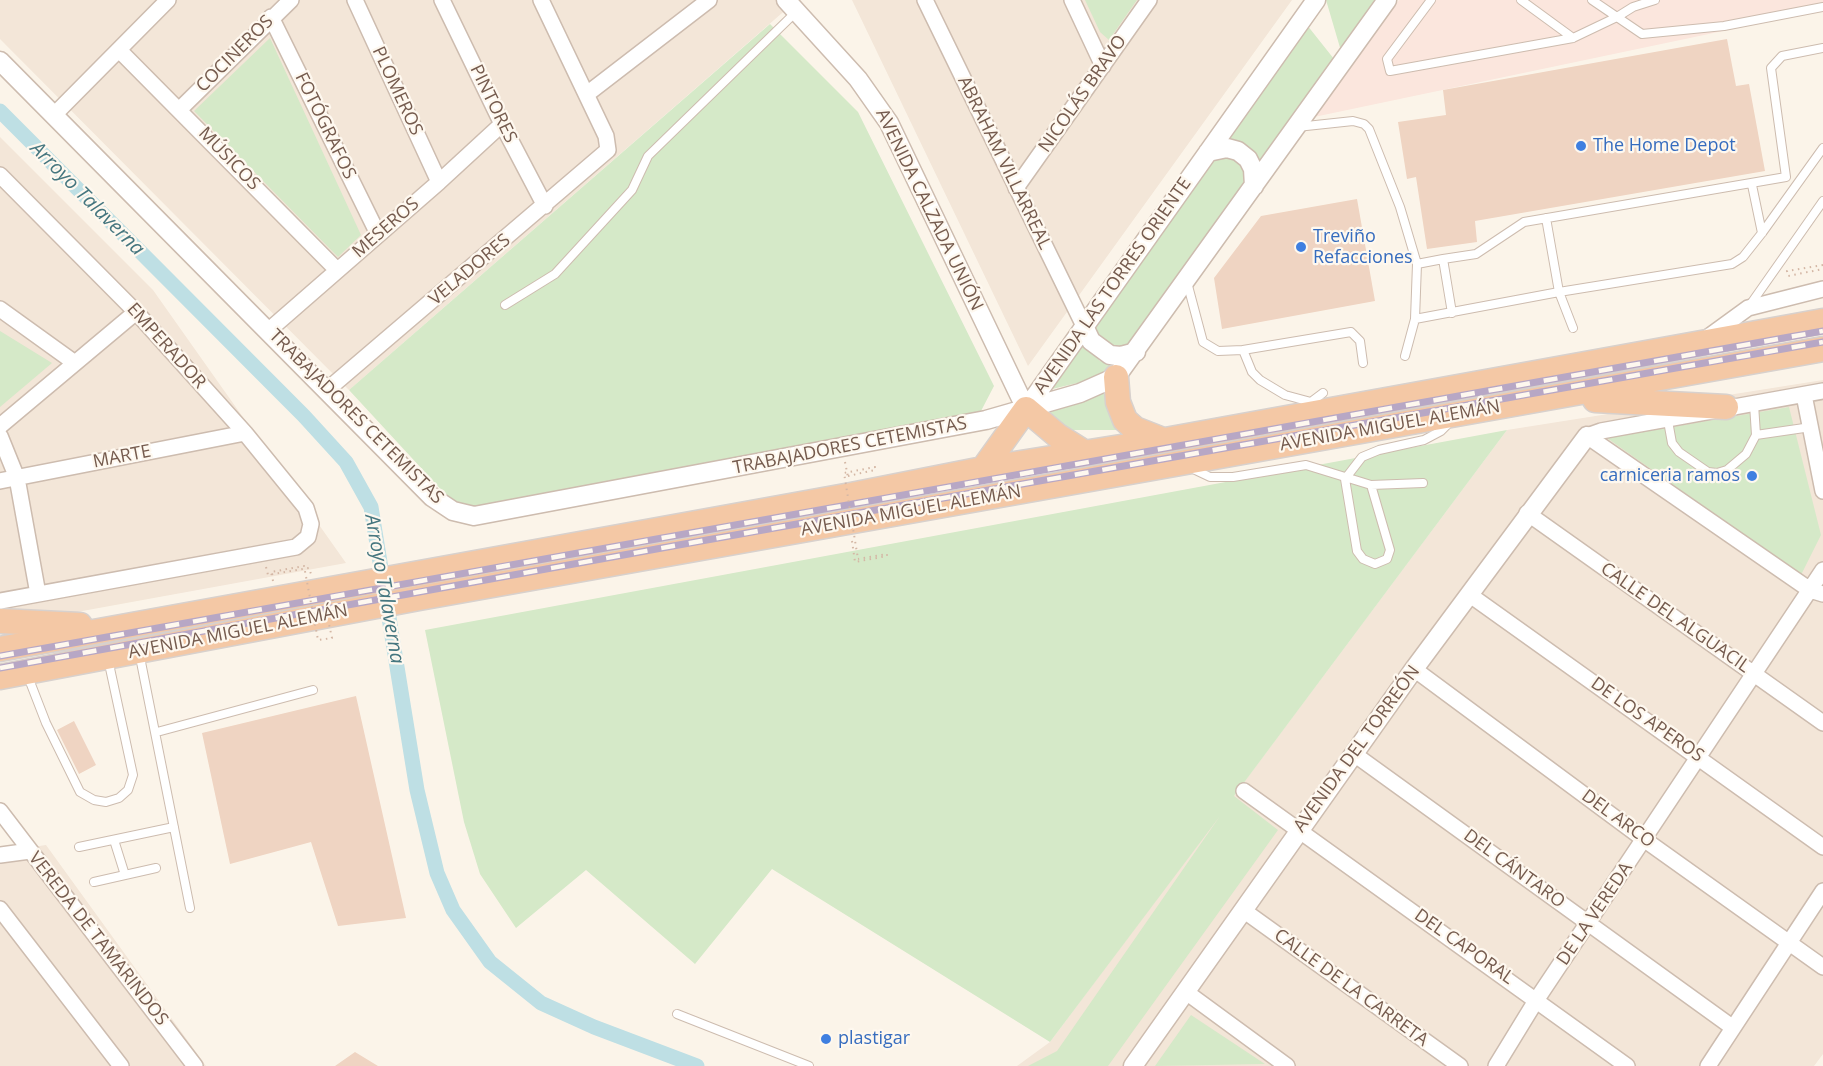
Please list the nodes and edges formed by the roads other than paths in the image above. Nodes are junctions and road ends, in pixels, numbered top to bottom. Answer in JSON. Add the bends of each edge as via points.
{"nodes":[{"id":1,"x":168,"y":0,"type":"edge"},
{"id":2,"x":291,"y":0,"type":"edge"},
{"id":3,"x":355,"y":0,"type":"edge"},
{"id":4,"x":442,"y":0,"type":"edge"},
{"id":5,"x":709,"y":0,"type":"edge"},
{"id":6,"x":925,"y":0,"type":"edge"},
{"id":7,"x":1072,"y":0,"type":"edge"},
{"id":8,"x":1149,"y":0,"type":"edge"},
{"id":9,"x":1387,"y":0,"type":"edge"},
{"id":10,"x":1431,"y":0,"type":"edge"},
{"id":11,"x":1521,"y":0,"type":"edge"},
{"id":12,"x":1655,"y":0,"type":"edge"},
{"id":13,"x":1313,"y":1,"type":"edge"},
{"id":14,"x":1596,"y":1,"type":"edge"},
{"id":15,"x":547,"y":3,"type":"edge"},
{"id":16,"x":791,"y":6,"type":"edge"},
{"id":17,"x":1823,"y":7,"type":"edge"},
{"id":18,"x":272,"y":17,"type":"junction"},
{"id":19,"x":1617,"y":17,"type":"junction"},
{"id":20,"x":1573,"y":38,"type":"junction"},
{"id":21,"x":1823,"y":48,"type":"edge"},
{"id":22,"x":119,"y":50,"type":"junction"},
{"id":23,"x":0,"y":61,"type":"edge"},
{"id":24,"x":1103,"y":66,"type":"junction"},
{"id":25,"x":587,"y":94,"type":"junction"},
{"id":26,"x":180,"y":109,"type":"junction"},
{"id":27,"x":54,"y":116,"type":"junction"},
{"id":28,"x":502,"y":124,"type":"junction"},
{"id":29,"x":1296,"y":128,"type":"junction"},
{"id":30,"x":1823,"y":148,"type":"edge"},
{"id":31,"x":1208,"y":152,"type":"junction"},
{"id":32,"x":0,"y":175,"type":"edge"},
{"id":33,"x":1785,"y":177,"type":"junction"},
{"id":34,"x":439,"y":182,"type":"junction"},
{"id":35,"x":1752,"y":185,"type":"junction"},
{"id":36,"x":1254,"y":186,"type":"junction"},
{"id":37,"x":1016,"y":188,"type":"junction"},
{"id":38,"x":1794,"y":188,"type":"junction"},
{"id":39,"x":1823,"y":201,"type":"edge"},
{"id":40,"x":545,"y":206,"type":"junction"},
{"id":41,"x":1546,"y":218,"type":"junction"},
{"id":42,"x":1762,"y":233,"type":"junction"},
{"id":43,"x":378,"y":234,"type":"junction"},
{"id":44,"x":1443,"y":259,"type":"junction"},
{"id":45,"x":1417,"y":264,"type":"junction"},
{"id":46,"x":337,"y":270,"type":"junction"},
{"id":47,"x":1187,"y":282,"type":"junction"},
{"id":48,"x":1823,"y":288,"type":"edge"},
{"id":49,"x":1559,"y":292,"type":"junction"},
{"id":50,"x":505,"y":305,"type":"dead end"},
{"id":51,"x":1748,"y":308,"type":"junction"},
{"id":52,"x":0,"y":309,"type":"edge"},
{"id":53,"x":136,"y":312,"type":"junction"},
{"id":54,"x":1452,"y":313,"type":"junction"},
{"id":55,"x":1415,"y":319,"type":"junction"},
{"id":56,"x":1823,"y":321,"type":"edge"},
{"id":57,"x":1084,"y":326,"type":"junction"},
{"id":58,"x":1573,"y":328,"type":"dead end"},
{"id":59,"x":268,"y":331,"type":"junction"},
{"id":60,"x":1696,"y":345,"type":"junction"},
{"id":61,"x":1823,"y":349,"type":"edge"},
{"id":62,"x":1244,"y":350,"type":"junction"},
{"id":63,"x":1136,"y":352,"type":"junction"},
{"id":64,"x":1405,"y":356,"type":"dead end"},
{"id":65,"x":75,"y":363,"type":"junction"},
{"id":66,"x":1364,"y":363,"type":"dead end"},
{"id":67,"x":1116,"y":377,"type":"junction"},
{"id":68,"x":327,"y":390,"type":"junction"},
{"id":69,"x":1823,"y":391,"type":"edge"},
{"id":70,"x":1804,"y":395,"type":"junction"},
{"id":71,"x":1557,"y":398,"type":"junction"},
{"id":72,"x":1316,"y":403,"type":"junction"},
{"id":73,"x":1754,"y":404,"type":"junction"},
{"id":74,"x":1726,"y":407,"type":"junction"},
{"id":75,"x":1026,"y":409,"type":"junction"},
{"id":76,"x":1457,"y":415,"type":"junction"},
{"id":77,"x":1668,"y":421,"type":"junction"},
{"id":78,"x":0,"y":426,"type":"edge"},
{"id":79,"x":1811,"y":427,"type":"junction"},
{"id":80,"x":245,"y":433,"type":"junction"},
{"id":81,"x":0,"y":435,"type":"edge"},
{"id":82,"x":1756,"y":435,"type":"junction"},
{"id":83,"x":1587,"y":436,"type":"junction"},
{"id":84,"x":1165,"y":440,"type":"junction"},
{"id":85,"x":1085,"y":453,"type":"junction"},
{"id":86,"x":1181,"y":463,"type":"junction"},
{"id":87,"x":982,"y":469,"type":"junction"},
{"id":88,"x":16,"y":478,"type":"junction"},
{"id":89,"x":1344,"y":479,"type":"junction"},
{"id":90,"x":0,"y":481,"type":"edge"},
{"id":91,"x":1424,"y":483,"type":"dead end"},
{"id":92,"x":1371,"y":485,"type":"junction"},
{"id":93,"x":1823,"y":491,"type":"edge"},
{"id":94,"x":1527,"y":513,"type":"junction"},
{"id":95,"x":1823,"y":570,"type":"edge"},
{"id":96,"x":417,"y":586,"type":"junction"},
{"id":97,"x":1817,"y":592,"type":"edge"},
{"id":98,"x":39,"y":594,"type":"junction"},
{"id":99,"x":1470,"y":595,"type":"junction"},
{"id":100,"x":0,"y":601,"type":"edge"},
{"id":101,"x":0,"y":621,"type":"edge"},
{"id":102,"x":99,"y":631,"type":"junction"},
{"id":103,"x":0,"y":649,"type":"edge"},
{"id":104,"x":139,"y":651,"type":"junction"},
{"id":105,"x":107,"y":657,"type":"junction"},
{"id":106,"x":1414,"y":669,"type":"junction"},
{"id":107,"x":26,"y":673,"type":"junction"},
{"id":108,"x":1754,"y":673,"type":"junction"},
{"id":109,"x":0,"y":677,"type":"edge"},
{"id":110,"x":313,"y":690,"type":"dead end"},
{"id":111,"x":1823,"y":723,"type":"edge"},
{"id":112,"x":157,"y":732,"type":"junction"},
{"id":113,"x":1354,"y":754,"type":"junction"},
{"id":114,"x":1699,"y":756,"type":"junction"},
{"id":115,"x":1244,"y":791,"type":"dead end"},
{"id":116,"x":0,"y":812,"type":"edge"},
{"id":117,"x":174,"y":827,"type":"junction"},
{"id":118,"x":1298,"y":831,"type":"junction"},
{"id":119,"x":114,"y":840,"type":"junction"},
{"id":120,"x":1645,"y":840,"type":"junction"},
{"id":121,"x":79,"y":847,"type":"dead end"},
{"id":122,"x":1823,"y":847,"type":"edge"},
{"id":123,"x":30,"y":851,"type":"junction"},
{"id":124,"x":0,"y":855,"type":"edge"},
{"id":125,"x":156,"y":868,"type":"dead end"},
{"id":126,"x":125,"y":875,"type":"junction"},
{"id":127,"x":94,"y":882,"type":"dead end"},
{"id":128,"x":1823,"y":891,"type":"edge"},
{"id":129,"x":190,"y":908,"type":"dead end"},
{"id":130,"x":0,"y":909,"type":"edge"},
{"id":131,"x":1243,"y":910,"type":"junction"},
{"id":132,"x":1589,"y":924,"type":"junction"},
{"id":133,"x":1789,"y":944,"type":"junction"},
{"id":134,"x":1823,"y":967,"type":"edge"},
{"id":135,"x":1186,"y":992,"type":"junction"},
{"id":136,"x":1537,"y":999,"type":"junction"},
{"id":137,"x":677,"y":1014,"type":"dead end"},
{"id":138,"x":1732,"y":1027,"type":"junction"},
{"id":139,"x":121,"y":1066,"type":"edge"},
{"id":140,"x":195,"y":1066,"type":"edge"},
{"id":141,"x":809,"y":1066,"type":"edge"},
{"id":142,"x":1133,"y":1066,"type":"edge"},
{"id":143,"x":1287,"y":1066,"type":"edge"},
{"id":144,"x":1460,"y":1066,"type":"edge"},
{"id":145,"x":1496,"y":1066,"type":"edge"},
{"id":146,"x":1627,"y":1066,"type":"edge"},
{"id":147,"x":1708,"y":1066,"type":"edge"}],
"edges":[{"from":1,"to":22,"type":"street"},
{"from":2,"to":18,"type":"street","name":"COCINEROS"},
{"from":3,"to":34,"type":"street","name":"PLOMEROS"},
{"from":4,"to":28,"type":"street","name":"PINTORES"},
{"from":5,"to":25,"type":"street"},
{"from":6,"to":37,"type":"street","name":"ABRAHAM VILLARREAL"},
{"from":7,"to":24,"type":"street"},
{"from":8,"to":24,"type":"street","name":"NICOLÁS BRAVO"},
{"from":9,"to":29,"type":"street","name":"AVENIDA LAS TORRES ORIENTE"},
{"from":10,"to":20,"type":"lane","via":[[1387,59],[1390,71]]},
{"from":11,"to":20,"type":"lane"},
{"from":12,"to":19,"type":"lane","via":[[1633,6]]},
{"from":13,"to":31,"type":"street","name":"AVENIDA LAS TORRES ORIENTE"},
{"from":14,"to":19,"type":"lane"},
{"from":15,"to":25,"type":"street"},
{"from":16,"to":50,"type":"lane","via":[[648,156],[632,190],[555,274]]},
{"from":16,"to":75,"type":"street","name":"AVENIDA CALZADA UNIÓN","via":[[858,79],[889,123]]},
{"from":17,"to":19,"type":"lane","via":[[1724,26],[1642,34]]},
{"from":18,"to":26,"type":"street","name":"COCINEROS"},
{"from":18,"to":43,"type":"street","name":"FOTÓGRAFOS"},
{"from":19,"to":20,"type":"lane"},
{"from":21,"to":33,"type":"lane","via":[[1782,56],[1771,68]]},
{"from":22,"to":26,"type":"street","name":"MÚSICOS"},
{"from":22,"to":27,"type":"street"},
{"from":23,"to":27,"type":"street","name":"TRABAJADORES CETEMISTAS"},
{"from":24,"to":37,"type":"street","name":"NICOLÁS BRAVO"},
{"from":25,"to":40,"type":"street","name":"VELADORES","via":[[609,146],[605,155]]},
{"from":26,"to":46,"type":"street","name":"MÚSICOS"},
{"from":27,"to":59,"type":"street","name":"TRABAJADORES CETEMISTAS"},
{"from":28,"to":34,"type":"street","name":"MESEROS"},
{"from":28,"to":40,"type":"street","name":"PINTORES"},
{"from":29,"to":36,"type":"street","name":"AVENIDA LAS TORRES ORIENTE"},
{"from":29,"to":45,"type":"lane","via":[[1353,121],[1369,129],[1400,207]]},
{"from":30,"to":38,"type":"lane"},
{"from":31,"to":36,"type":"street","via":[[1227,148],[1238,151],[1253,169]]},
{"from":31,"to":57,"type":"street","name":"AVENIDA LAS TORRES ORIENTE"},
{"from":32,"to":53,"type":"street","name":"EMPERADOR"},
{"from":33,"to":35,"type":"lane"},
{"from":33,"to":38,"type":"lane"},
{"from":34,"to":43,"type":"street","name":"MESEROS"},
{"from":35,"to":41,"type":"lane"},
{"from":35,"to":42,"type":"lane"},
{"from":36,"to":47,"type":"street","name":"AVENIDA LAS TORRES ORIENTE"},
{"from":37,"to":57,"type":"street","name":"ABRAHAM VILLARREAL"},
{"from":38,"to":42,"type":"lane"},
{"from":39,"to":51,"type":"lane"},
{"from":40,"to":68,"type":"street","name":"VELADORES"},
{"from":41,"to":44,"type":"lane","via":[[1519,224],[1476,254]]},
{"from":41,"to":49,"type":"lane"},
{"from":42,"to":49,"type":"lane","via":[[1743,257],[1732,264]]},
{"from":43,"to":46,"type":"street","name":"MESEROS"},
{"from":44,"to":45,"type":"lane"},
{"from":44,"to":54,"type":"lane"},
{"from":45,"to":55,"type":"lane"},
{"from":46,"to":59,"type":"street","name":"MESEROS"},
{"from":47,"to":62,"type":"lane","via":[[1203,342],[1218,351]]},
{"from":47,"to":63,"type":"street","name":"AVENIDA LAS TORRES ORIENTE"},
{"from":48,"to":51,"type":"street"},
{"from":49,"to":54,"type":"lane"},
{"from":49,"to":58,"type":"lane"},
{"from":51,"to":60,"type":"street"},
{"from":52,"to":65,"type":"street"},
{"from":53,"to":65,"type":"street"},
{"from":53,"to":80,"type":"street","name":"EMPERADOR"},
{"from":54,"to":55,"type":"lane"},
{"from":55,"to":64,"type":"lane"},
{"from":56,"to":60,"type":"highway","name":"AVENIDA MIGUEL ALEMÁN"},
{"from":57,"to":63,"type":"street","via":[[1091,341],[1110,356]]},
{"from":57,"to":75,"type":"street","name":"AVENIDA LAS TORRES ORIENTE"},
{"from":59,"to":68,"type":"street","name":"TRABAJADORES CETEMISTAS"},
{"from":60,"to":72,"type":"highway","name":"AVENIDA MIGUEL ALEMÁN"},
{"from":61,"to":71,"type":"highway","name":"AVENIDA MIGUEL ALEMÁN"},
{"from":62,"to":66,"type":"lane","via":[[1351,332],[1360,341]]},
{"from":62,"to":72,"type":"lane","via":[[1252,372],[1260,380],[1285,394]]},
{"from":63,"to":67,"type":"street","name":"AVENIDA LAS TORRES ORIENTE"},
{"from":65,"to":78,"type":"street"},
{"from":67,"to":75,"type":"street","name":"AVENIDA LAS TORRES ORIENTE","via":[[1080,393]]},
{"from":67,"to":84,"type":"highway","via":[[1118,402],[1125,420],[1135,429]]},
{"from":68,"to":75,"type":"street","name":"TRABAJADORES CETEMISTAS","via":[[432,497],[453,511],[474,516],[986,420]]},
{"from":69,"to":70,"type":"street"},
{"from":70,"to":73,"type":"street"},
{"from":70,"to":79,"type":"street"},
{"from":71,"to":74,"type":"highway"},
{"from":71,"to":76,"type":"highway","name":"AVENIDA MIGUEL ALEMÁN"},
{"from":72,"to":84,"type":"highway","name":"AVENIDA MIGUEL ALEMÁN"},
{"from":73,"to":74,"type":"street"},
{"from":73,"to":82,"type":"lane"},
{"from":74,"to":77,"type":"street"},
{"from":75,"to":85,"type":"highway"},
{"from":75,"to":87,"type":"highway"},
{"from":76,"to":86,"type":"highway","name":"AVENIDA MIGUEL ALEMÁN"},
{"from":76,"to":89,"type":"lane","via":[[1441,431],[1424,440],[1362,457]]},
{"from":77,"to":82,"type":"lane","via":[[1672,443],[1679,452],[1708,472],[1727,470],[1738,463]]},
{"from":77,"to":83,"type":"street","via":[[1601,430]]},
{"from":79,"to":82,"type":"lane"},
{"from":79,"to":93,"type":"street"},
{"from":80,"to":88,"type":"street","name":"MARTE"},
{"from":80,"to":98,"type":"street","name":"EMPERADOR","via":[[306,508],[310,531],[304,542],[296,547]]},
{"from":81,"to":88,"type":"street"},
{"from":83,"to":94,"type":"street","name":"AVENIDA DEL TORREÓN"},
{"from":83,"to":97,"type":"street"},
{"from":84,"to":85,"type":"highway","name":"AVENIDA MIGUEL ALEMÁN"},
{"from":85,"to":87,"type":"highway","name":"AVENIDA MIGUEL ALEMÁN"},
{"from":86,"to":89,"type":"lane","via":[[1210,477],[1306,465]]},
{"from":86,"to":96,"type":"highway","name":"AVENIDA MIGUEL ALEMÁN","via":[[849,523]]},
{"from":87,"to":96,"type":"highway","name":"AVENIDA MIGUEL ALEMÁN"},
{"from":88,"to":90,"type":"street","name":"MARTE"},
{"from":88,"to":98,"type":"street"},
{"from":89,"to":92,"type":"lane"},
{"from":89,"to":92,"type":"lane","via":[[1357,551],[1375,564],[1387,559],[1390,550]]},
{"from":91,"to":92,"type":"lane"},
{"from":94,"to":99,"type":"street","name":"AVENIDA DEL TORREÓN"},
{"from":94,"to":108,"type":"street","name":"CALLE DEL ALGUACIL"},
{"from":95,"to":97,"type":"street","name":"DE LA VEREDA"},
{"from":96,"to":102,"type":"highway","name":"AVENIDA MIGUEL ALEMÁN","via":[[310,584]]},
{"from":96,"to":104,"type":"highway","name":"AVENIDA MIGUEL ALEMÁN","via":[[326,620]]},
{"from":97,"to":108,"type":"street","name":"DE LA VEREDA"},
{"from":98,"to":100,"type":"street"},
{"from":99,"to":106,"type":"street","name":"AVENIDA DEL TORREÓN"},
{"from":99,"to":114,"type":"street","name":"DE LOS APEROS"},
{"from":101,"to":102,"type":"highway","via":[[76,625]]},
{"from":102,"to":103,"type":"highway","name":"AVENIDA MIGUEL ALEMÁN"},
{"from":104,"to":105,"type":"highway","name":"AVENIDA MIGUEL ALEMÁN"},
{"from":104,"to":112,"type":"lane"},
{"from":105,"to":107,"type":"highway","name":"AVENIDA MIGUEL ALEMÁN"},
{"from":105,"to":107,"type":"lane","via":[[133,775],[128,790],[106,802],[80,792],[45,723]]},
{"from":106,"to":113,"type":"street","name":"AVENIDA DEL TORREÓN"},
{"from":106,"to":120,"type":"street","name":"DEL ARCO"},
{"from":107,"to":109,"type":"highway","name":"AVENIDA MIGUEL ALEMÁN"},
{"from":108,"to":111,"type":"street","name":"CALLE DEL ALGUACIL"},
{"from":108,"to":114,"type":"street","name":"DE LA VEREDA"},
{"from":110,"to":112,"type":"lane"},
{"from":112,"to":117,"type":"lane"},
{"from":113,"to":118,"type":"street","name":"AVENIDA DEL TORREÓN"},
{"from":113,"to":132,"type":"street","name":"DEL CÁNTARO"},
{"from":114,"to":120,"type":"street","name":"DE LA VEREDA"},
{"from":114,"to":122,"type":"street","name":"DE LOS APEROS"},
{"from":115,"to":118,"type":"street","name":"DEL CAPORAL"},
{"from":116,"to":123,"type":"street","name":"VEREDA DE TAMARINDOS"},
{"from":117,"to":119,"type":"lane"},
{"from":117,"to":129,"type":"lane"},
{"from":118,"to":131,"type":"street","name":"AVENIDA DEL TORREÓN"},
{"from":118,"to":136,"type":"street","name":"DEL CAPORAL"},
{"from":119,"to":121,"type":"lane"},
{"from":119,"to":126,"type":"lane"},
{"from":120,"to":132,"type":"street","name":"DE LA VEREDA"},
{"from":120,"to":133,"type":"street","name":"DEL ARCO"},
{"from":123,"to":124,"type":"street"},
{"from":123,"to":140,"type":"street","name":"VEREDA DE TAMARINDOS"},
{"from":125,"to":126,"type":"lane"},
{"from":126,"to":127,"type":"lane"},
{"from":128,"to":133,"type":"street"},
{"from":130,"to":139,"type":"street"},
{"from":131,"to":135,"type":"street","name":"AVENIDA DEL TORREÓN"},
{"from":131,"to":144,"type":"street","name":"CALLE DE LA CARRETA"},
{"from":132,"to":136,"type":"street","name":"DE LA VEREDA"},
{"from":132,"to":138,"type":"street","name":"DEL CÁNTARO"},
{"from":133,"to":134,"type":"street","name":"DEL ARCO"},
{"from":133,"to":138,"type":"street"},
{"from":135,"to":142,"type":"street","name":"AVENIDA DEL TORREÓN"},
{"from":135,"to":143,"type":"street"},
{"from":136,"to":145,"type":"street","name":"DE LA VEREDA"},
{"from":136,"to":146,"type":"street","name":"DEL CAPORAL"},
{"from":137,"to":141,"type":"lane"},
{"from":138,"to":147,"type":"street"}]}
